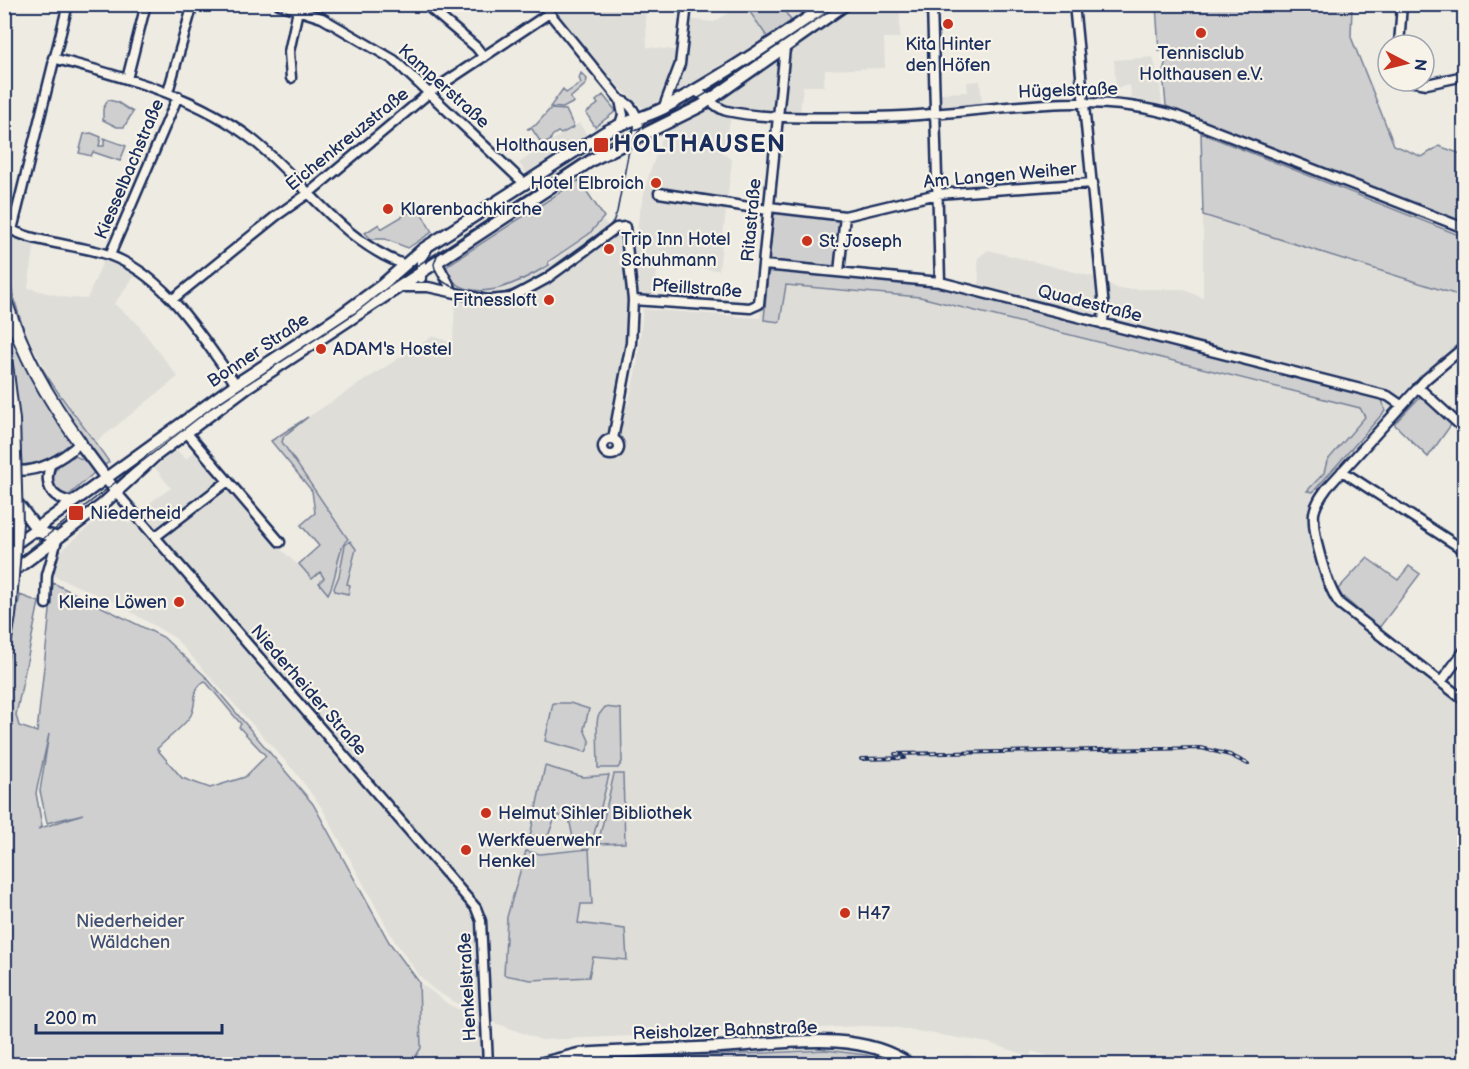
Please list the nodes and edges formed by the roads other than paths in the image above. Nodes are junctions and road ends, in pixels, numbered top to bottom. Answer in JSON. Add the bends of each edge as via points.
{"nodes":[{"id":1,"x":68,"y":4,"type":"edge"},
{"id":2,"x":146,"y":4,"type":"edge"},
{"id":3,"x":193,"y":4,"type":"edge"},
{"id":4,"x":279,"y":4,"type":"edge"},
{"id":5,"x":425,"y":4,"type":"edge"},
{"id":6,"x":542,"y":4,"type":"edge"},
{"id":7,"x":687,"y":4,"type":"edge"},
{"id":8,"x":828,"y":4,"type":"edge"},
{"id":9,"x":846,"y":4,"type":"edge"},
{"id":10,"x":932,"y":4,"type":"edge"},
{"id":11,"x":1074,"y":4,"type":"edge"},
{"id":12,"x":1402,"y":4,"type":"edge"},
{"id":13,"x":298,"y":10,"type":"junction"},
{"id":14,"x":548,"y":14,"type":"junction"},
{"id":15,"x":793,"y":28,"type":"junction"},
{"id":16,"x":1400,"y":33,"type":"edge"},
{"id":17,"x":785,"y":48,"type":"junction"},
{"id":18,"x":484,"y":57,"type":"junction"},
{"id":19,"x":53,"y":58,"type":"junction"},
{"id":20,"x":771,"y":58,"type":"junction"},
{"id":21,"x":783,"y":64,"type":"junction"},
{"id":22,"x":1464,"y":76,"type":"edge"},
{"id":23,"x":291,"y":78,"type":"dead end"},
{"id":24,"x":127,"y":79,"type":"junction"},
{"id":25,"x":673,"y":82,"type":"junction"},
{"id":26,"x":1436,"y":83,"type":"edge"},
{"id":27,"x":168,"y":92,"type":"junction"},
{"id":28,"x":429,"y":93,"type":"junction"},
{"id":29,"x":689,"y":93,"type":"junction"},
{"id":30,"x":178,"y":96,"type":"junction"},
{"id":31,"x":620,"y":100,"type":"junction"},
{"id":32,"x":710,"y":100,"type":"junction"},
{"id":33,"x":1084,"y":103,"type":"junction"},
{"id":34,"x":663,"y":109,"type":"junction"},
{"id":35,"x":935,"y":114,"type":"junction"},
{"id":36,"x":777,"y":115,"type":"junction"},
{"id":37,"x":637,"y":117,"type":"junction"},
{"id":38,"x":620,"y":123,"type":"junction"},
{"id":39,"x":636,"y":138,"type":"junction"},
{"id":40,"x":1093,"y":183,"type":"junction"},
{"id":41,"x":525,"y":184,"type":"junction"},
{"id":42,"x":309,"y":193,"type":"junction"},
{"id":43,"x":659,"y":193,"type":"dead end"},
{"id":44,"x":937,"y":194,"type":"junction"},
{"id":45,"x":505,"y":197,"type":"junction"},
{"id":46,"x":769,"y":209,"type":"junction"},
{"id":47,"x":509,"y":214,"type":"junction"},
{"id":48,"x":845,"y":216,"type":"junction"},
{"id":49,"x":1464,"y":228,"type":"edge"},
{"id":50,"x":427,"y":249,"type":"junction"},
{"id":51,"x":110,"y":255,"type":"junction"},
{"id":52,"x":437,"y":262,"type":"junction"},
{"id":53,"x":403,"y":264,"type":"junction"},
{"id":54,"x":764,"y":265,"type":"junction"},
{"id":55,"x":421,"y":272,"type":"junction"},
{"id":56,"x":839,"y":272,"type":"junction"},
{"id":57,"x":940,"y":282,"type":"junction"},
{"id":58,"x":396,"y":287,"type":"junction"},
{"id":59,"x":428,"y":287,"type":"junction"},
{"id":60,"x":453,"y":292,"type":"junction"},
{"id":61,"x":4,"y":298,"type":"edge"},
{"id":62,"x":173,"y":299,"type":"junction"},
{"id":63,"x":633,"y":300,"type":"junction"},
{"id":64,"x":757,"y":306,"type":"joint"},
{"id":65,"x":1103,"y":324,"type":"junction"},
{"id":66,"x":1464,"y":347,"type":"edge"},
{"id":67,"x":4,"y":349,"type":"edge"},
{"id":68,"x":236,"y":384,"type":"junction"},
{"id":69,"x":248,"y":387,"type":"junction"},
{"id":70,"x":1418,"y":387,"type":"junction"},
{"id":71,"x":1401,"y":405,"type":"junction"},
{"id":72,"x":1464,"y":429,"type":"edge"},
{"id":73,"x":186,"y":432,"type":"junction"},
{"id":74,"x":613,"y":439,"type":"dead end"},
{"id":75,"x":76,"y":447,"type":"junction"},
{"id":76,"x":51,"y":464,"type":"junction"},
{"id":77,"x":4,"y":469,"type":"edge"},
{"id":78,"x":1342,"y":471,"type":"junction"},
{"id":79,"x":107,"y":479,"type":"junction"},
{"id":80,"x":228,"y":481,"type":"junction"},
{"id":81,"x":4,"y":486,"type":"edge"},
{"id":82,"x":117,"y":493,"type":"junction"},
{"id":83,"x":72,"y":502,"type":"junction"},
{"id":84,"x":20,"y":505,"type":"junction"},
{"id":85,"x":36,"y":527,"type":"junction"},
{"id":86,"x":155,"y":537,"type":"junction"},
{"id":87,"x":21,"y":538,"type":"junction"},
{"id":88,"x":58,"y":538,"type":"junction"},
{"id":89,"x":280,"y":542,"type":"dead end"},
{"id":90,"x":44,"y":549,"type":"junction"},
{"id":91,"x":1464,"y":550,"type":"edge"},
{"id":92,"x":4,"y":552,"type":"edge"},
{"id":93,"x":47,"y":575,"type":"junction"},
{"id":94,"x":4,"y":578,"type":"edge"},
{"id":95,"x":46,"y":604,"type":"dead end"},
{"id":96,"x":4,"y":645,"type":"edge"},
{"id":97,"x":1464,"y":651,"type":"edge"},
{"id":98,"x":1441,"y":682,"type":"junction"},
{"id":99,"x":1464,"y":700,"type":"edge"},
{"id":100,"x":476,"y":908,"type":"joint"},
{"id":101,"x":488,"y":1064,"type":"edge"},
{"id":102,"x":539,"y":1065,"type":"edge"},
{"id":103,"x":909,"y":1065,"type":"edge"}],
"edges":[{"from":1,"to":19,"type":"street"},
{"from":2,"to":24,"type":"street"},
{"from":3,"to":27,"type":"street","name":"Kiesselbachstraße"},
{"from":4,"to":13,"type":"street","name":"Kamperstraße"},
{"from":5,"to":18,"type":"street"},
{"from":6,"to":14,"type":"street"},
{"from":7,"to":25,"type":"street","via":[[680,64]]},
{"from":8,"to":15,"type":"main road","name":"Bonner Straße"},
{"from":9,"to":17,"type":"main road","name":"Bonner Straße"},
{"from":10,"to":35,"type":"street"},
{"from":11,"to":33,"type":"street"},
{"from":12,"to":16,"type":"street"},
{"from":13,"to":23,"type":"street","via":[[289,52]]},
{"from":13,"to":28,"type":"street","name":"Kamperstraße","via":[[322,18],[394,60]]},
{"from":14,"to":18,"type":"street","name":"Eichenkreuzstraße"},
{"from":14,"to":31,"type":"street"},
{"from":15,"to":17,"type":"main road","via":[[785,37]]},
{"from":15,"to":29,"type":"main road","name":"Bonner Straße","via":[[730,71]]},
{"from":17,"to":20,"type":"main road","name":"Bonner Straße"},
{"from":17,"to":21,"type":"street","name":"Ritastraße"},
{"from":18,"to":28,"type":"street","name":"Eichenkreuzstraße"},
{"from":19,"to":24,"type":"street"},
{"from":19,"to":51,"type":"street","via":[[12,230]]},
{"from":20,"to":21,"type":"street","via":[[779,58]]},
{"from":20,"to":32,"type":"main road","name":"Bonner Straße"},
{"from":21,"to":36,"type":"street","name":"Ritastraße"},
{"from":22,"to":26,"type":"street"},
{"from":24,"to":27,"type":"street"},
{"from":25,"to":29,"type":"street","name":"Hügelstraße","via":[[676,93]]},
{"from":25,"to":34,"type":"street"},
{"from":27,"to":30,"type":"street"},
{"from":28,"to":41,"type":"street","name":"Kamperstraße"},
{"from":28,"to":42,"type":"street","name":"Eichenkreuzstraße"},
{"from":29,"to":32,"type":"street","name":"Hügelstraße","via":[[703,94]]},
{"from":29,"to":34,"type":"main road","name":"Bonner Straße"},
{"from":30,"to":42,"type":"street","via":[[248,136]]},
{"from":30,"to":51,"type":"street","name":"Kiesselbachstraße"},
{"from":31,"to":37,"type":"street"},
{"from":31,"to":38,"type":"street"},
{"from":32,"to":36,"type":"street","name":"Hügelstraße","via":[[726,111]]},
{"from":32,"to":39,"type":"main road","name":"Bonner Straße"},
{"from":33,"to":35,"type":"street","name":"Hügelstraße"},
{"from":33,"to":40,"type":"street"},
{"from":33,"to":49,"type":"street","name":"Hügelstraße","via":[[1131,105],[1177,116]]},
{"from":34,"to":37,"type":"main road","name":"Bonner Straße"},
{"from":35,"to":36,"type":"street","name":"Hügelstraße"},
{"from":35,"to":44,"type":"street"},
{"from":36,"to":46,"type":"street","name":"Ritastraße"},
{"from":37,"to":38,"type":"main road","name":"Bonner Straße"},
{"from":37,"to":39,"type":"street"},
{"from":38,"to":41,"type":"main road","name":"Bonner Straße"},
{"from":39,"to":47,"type":"main road","name":"Bonner Straße","via":[[593,160]]},
{"from":40,"to":44,"type":"street","name":"Am Langen Weiher"},
{"from":40,"to":65,"type":"street"},
{"from":41,"to":45,"type":"main road","name":"Bonner Straße"},
{"from":42,"to":53,"type":"street","via":[[368,245]]},
{"from":42,"to":62,"type":"street","name":"Eichenkreuzstraße"},
{"from":43,"to":46,"type":"street","name":"Am Langen Weiher"},
{"from":44,"to":48,"type":"street","name":"Am Langen Weiher"},
{"from":44,"to":57,"type":"street"},
{"from":45,"to":47,"type":"main road","via":[[515,202]]},
{"from":45,"to":50,"type":"main road","name":"Bonner Straße"},
{"from":46,"to":48,"type":"street","name":"Am Langen Weiher"},
{"from":46,"to":54,"type":"street","name":"Ritastraße"},
{"from":47,"to":52,"type":"main road","name":"Bonner Straße"},
{"from":48,"to":56,"type":"street"},
{"from":50,"to":53,"type":"main road","name":"Bonner Straße"},
{"from":50,"to":55,"type":"street","via":[[421,258]]},
{"from":51,"to":62,"type":"street","via":[[146,274]]},
{"from":52,"to":55,"type":"main road","name":"Bonner Straße"},
{"from":52,"to":60,"type":"street"},
{"from":53,"to":68,"type":"main road","name":"Bonner Straße","via":[[382,285],[334,320]]},
{"from":54,"to":56,"type":"street","name":"Quadestraße"},
{"from":54,"to":64,"type":"street","name":"Ritastraße"},
{"from":55,"to":58,"type":"main road","name":"Bonner Straße"},
{"from":55,"to":59,"type":"street","via":[[422,282]]},
{"from":56,"to":57,"type":"street","name":"Quadestraße"},
{"from":57,"to":65,"type":"street","name":"Quadestraße"},
{"from":58,"to":59,"type":"street"},
{"from":58,"to":69,"type":"main road","name":"Bonner Straße"},
{"from":59,"to":60,"type":"street"},
{"from":60,"to":63,"type":"street","via":[[488,300],[519,295],[616,228],[625,227]]},
{"from":61,"to":75,"type":"highway","via":[[23,351]]},
{"from":62,"to":68,"type":"street"},
{"from":63,"to":64,"type":"street","name":"Pfeillstraße"},
{"from":63,"to":74,"type":"street","via":[[629,360]]},
{"from":65,"to":71,"type":"street","name":"Quadestraße","via":[[1388,396]]},
{"from":66,"to":70,"type":"street"},
{"from":67,"to":96,"type":"highway","bridge":true,"via":[[13,420],[16,523]]},
{"from":68,"to":69,"type":"street"},
{"from":68,"to":79,"type":"main road","name":"Bonner Straße"},
{"from":69,"to":73,"type":"main road","name":"Bonner Straße"},
{"from":70,"to":71,"type":"street"},
{"from":70,"to":72,"type":"street"},
{"from":71,"to":78,"type":"street"},
{"from":73,"to":80,"type":"street"},
{"from":73,"to":82,"type":"main road","name":"Bonner Straße"},
{"from":75,"to":76,"type":"street"},
{"from":75,"to":79,"type":"main road","via":[[91,457]]},
{"from":76,"to":77,"type":"street","via":[[28,470]]},
{"from":76,"to":83,"type":"street","via":[[49,489],[57,498]]},
{"from":78,"to":91,"type":"street"},
{"from":78,"to":98,"type":"street","via":[[1319,498],[1314,514],[1332,591],[1348,611]]},
{"from":79,"to":82,"type":"main road"},
{"from":79,"to":83,"type":"main road","name":"Bonner Straße"},
{"from":80,"to":86,"type":"street"},
{"from":80,"to":89,"type":"street"},
{"from":81,"to":84,"type":"main road"},
{"from":82,"to":86,"type":"street","name":"Niederheider Straße"},
{"from":82,"to":88,"type":"main road","name":"Bonner Straße"},
{"from":83,"to":85,"type":"main road","name":"Bonner Straße"},
{"from":84,"to":85,"type":"main road"},
{"from":84,"to":87,"type":"main road","via":[[25,518]]},
{"from":85,"to":87,"type":"main road","name":"Bonner Straße"},
{"from":85,"to":88,"type":"main road"},
{"from":85,"to":90,"type":"main road"},
{"from":86,"to":100,"type":"street","name":"Niederheider Straße"},
{"from":87,"to":92,"type":"main road","name":"Bonner Straße"},
{"from":88,"to":90,"type":"main road","name":"Bonner Straße"},
{"from":88,"to":93,"type":"street"},
{"from":90,"to":93,"type":"street"},
{"from":90,"to":94,"type":"main road","name":"Bonner Straße"},
{"from":93,"to":95,"type":"street"},
{"from":97,"to":98,"type":"street"},
{"from":98,"to":99,"type":"street"},
{"from":100,"to":101,"type":"street","name":"Henkelstraße","via":[[481,921]]},
{"from":102,"to":103,"type":"main road","name":"Reisholzer Bahnstraße","via":[[578,1054],[826,1042],[882,1051]]}]}
